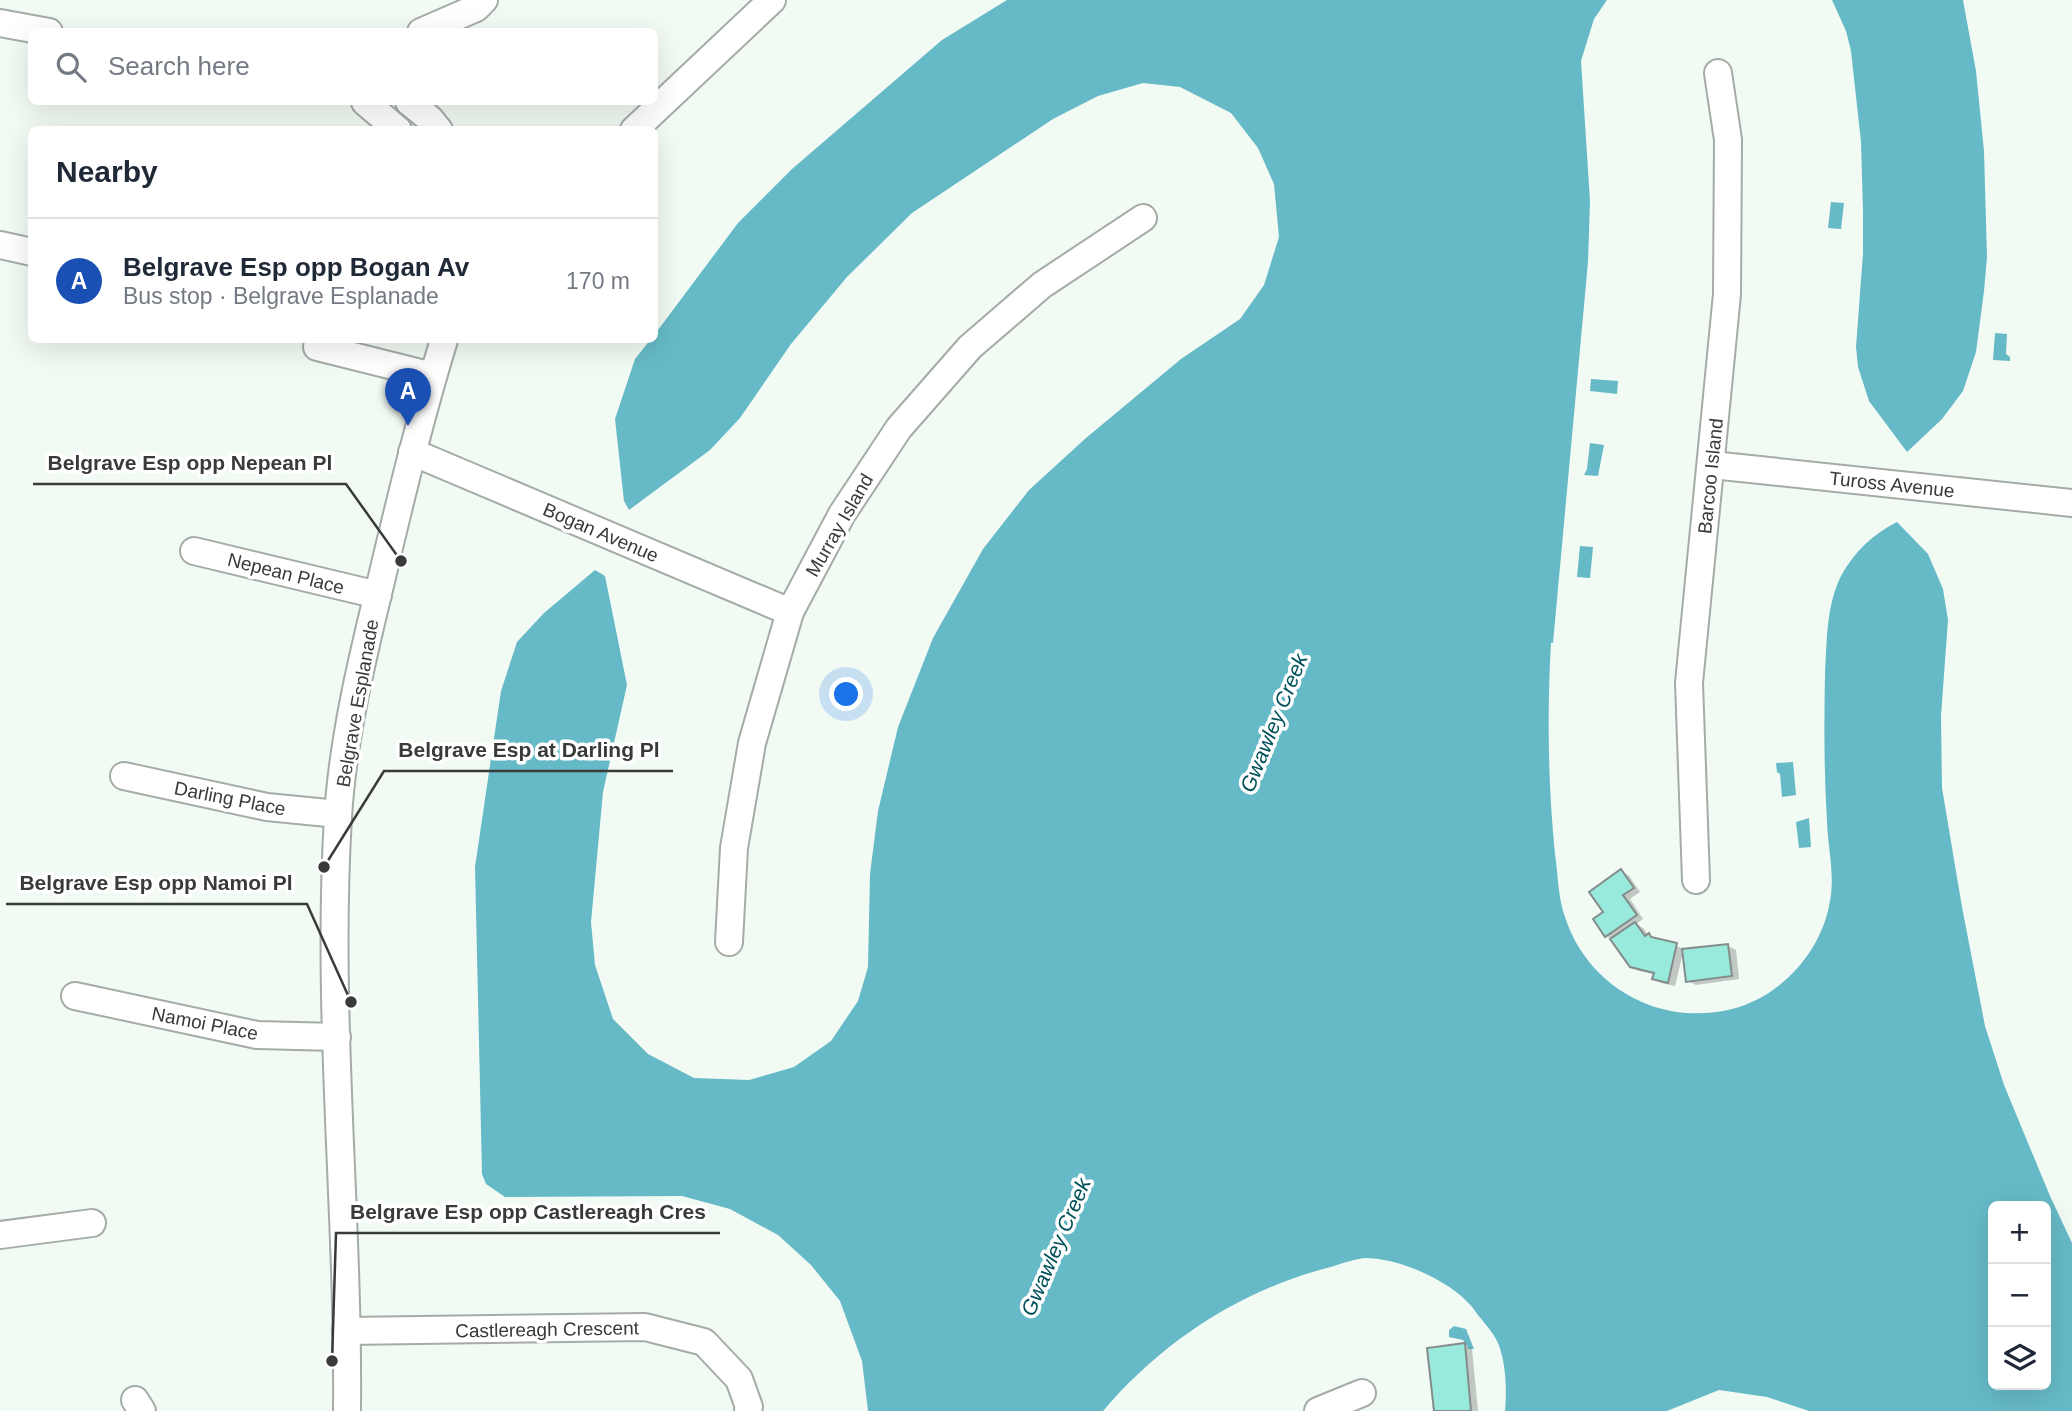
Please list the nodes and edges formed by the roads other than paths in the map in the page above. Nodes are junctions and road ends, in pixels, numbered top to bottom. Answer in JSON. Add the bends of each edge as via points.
{"nodes":[{"id":1,"x":484,"y":0,"type":"edge"},
{"id":2,"x":772,"y":0,"type":"edge"},
{"id":3,"x":1,"y":28,"type":"edge"},
{"id":4,"x":430,"y":28,"type":"edge"},
{"id":5,"x":28,"y":30,"type":"edge"},
{"id":6,"x":1718,"y":73,"type":"dead end"},
{"id":7,"x":369,"y":105,"type":"edge"},
{"id":8,"x":412,"y":105,"type":"edge"},
{"id":9,"x":393,"y":126,"type":"edge"},
{"id":10,"x":435,"y":126,"type":"edge"},
{"id":11,"x":638,"y":126,"type":"edge"},
{"id":12,"x":1143,"y":218,"type":"dead end"},
{"id":13,"x":0,"y":244,"type":"edge"},
{"id":14,"x":28,"y":251,"type":"edge"},
{"id":15,"x":443,"y":343,"type":"edge"},
{"id":16,"x":317,"y":347,"type":"dead end"},
{"id":17,"x":433,"y":376,"type":"junction"},
{"id":18,"x":412,"y":452,"type":"junction"},
{"id":19,"x":1712,"y":466,"type":"junction"},
{"id":20,"x":2072,"y":503,"type":"edge"},
{"id":21,"x":194,"y":551,"type":"dead end"},
{"id":22,"x":378,"y":595,"type":"junction"},
{"id":23,"x":790,"y":612,"type":"junction"},
{"id":24,"x":124,"y":776,"type":"dead end"},
{"id":25,"x":338,"y":814,"type":"junction"},
{"id":26,"x":1696,"y":880,"type":"dead end"},
{"id":27,"x":729,"y":942,"type":"dead end"},
{"id":28,"x":75,"y":996,"type":"dead end"},
{"id":29,"x":337,"y":1037,"type":"junction"},
{"id":30,"x":92,"y":1223,"type":"dead end"},
{"id":31,"x":0,"y":1235,"type":"edge"},
{"id":32,"x":345,"y":1331,"type":"junction"},
{"id":33,"x":1362,"y":1393,"type":"dead end"},
{"id":34,"x":347,"y":1411,"type":"edge"},
{"id":35,"x":748,"y":1411,"type":"edge"},
{"id":36,"x":1318,"y":1411,"type":"edge"}],
"edges":[{"from":1,"to":4,"type":"street"},
{"from":2,"to":11,"type":"street"},
{"from":3,"to":5,"type":"street"},
{"from":6,"to":19,"type":"street","name":"Barcoo Island","via":[[1728,139],[1729,219]]},
{"from":7,"to":9,"type":"street"},
{"from":8,"to":10,"type":"street"},
{"from":12,"to":23,"type":"street","name":"Murray Island","via":[[1042,285],[970,348],[899,428],[842,514]]},
{"from":13,"to":14,"type":"street"},
{"from":15,"to":17,"type":"street","name":"Belgrave Esplanade"},
{"from":16,"to":17,"type":"street"},
{"from":17,"to":18,"type":"street","name":"Belgrave Esplanade"},
{"from":18,"to":22,"type":"street","name":"Belgrave Esplanade"},
{"from":18,"to":23,"type":"street","name":"Bogan Avenue"},
{"from":19,"to":20,"type":"street","name":"Tuross Avenue"},
{"from":19,"to":26,"type":"street","name":"Barcoo Island","via":[[1689,684]]},
{"from":21,"to":22,"type":"street","name":"Nepean Place"},
{"from":22,"to":25,"type":"street","name":"Belgrave Esplanade","via":[[353,707]]},
{"from":23,"to":27,"type":"street","name":"Murray Island","via":[[751,743],[734,848]]},
{"from":24,"to":25,"type":"street","name":"Darling Place","via":[[267,807]]},
{"from":25,"to":29,"type":"street","name":"Belgrave Esplanade"},
{"from":28,"to":29,"type":"street","name":"Namoi Place","via":[[248,1033]]},
{"from":29,"to":32,"type":"street","name":"Belgrave Esplanade"},
{"from":30,"to":31,"type":"street"},
{"from":32,"to":34,"type":"street","name":"Belgrave Esplanade"},
{"from":32,"to":35,"type":"street","name":"Castlereagh Crescent","via":[[645,1327],[704,1342],[740,1379]]},
{"from":33,"to":36,"type":"street"}]}
